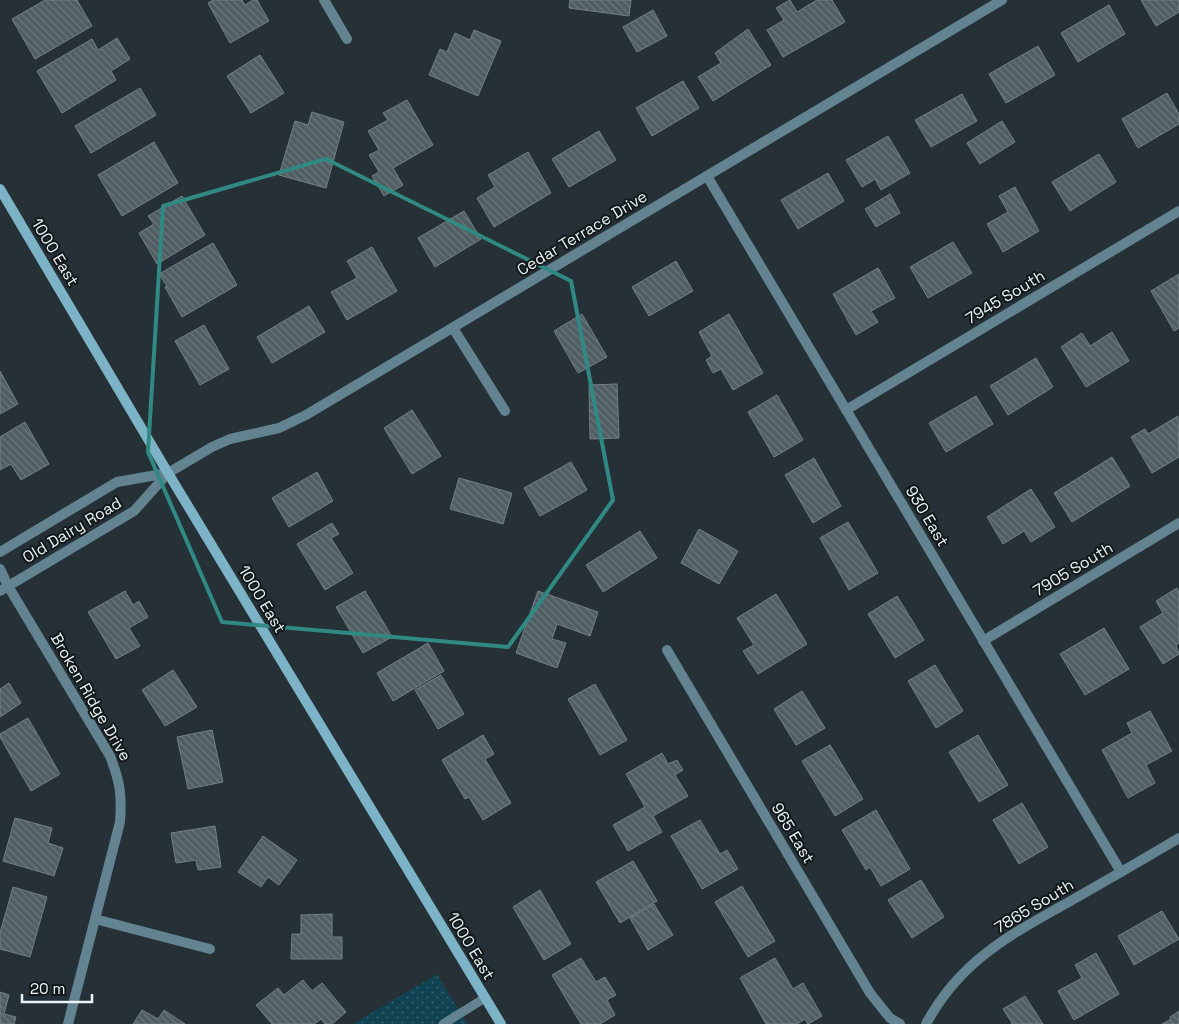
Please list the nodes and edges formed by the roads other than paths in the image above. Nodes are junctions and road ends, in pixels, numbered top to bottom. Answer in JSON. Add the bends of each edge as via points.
{"nodes":[{"id":1,"x":324,"y":0,"type":"edge"},
{"id":2,"x":1002,"y":0,"type":"edge"},
{"id":3,"x":348,"y":40,"type":"dead end"},
{"id":4,"x":706,"y":176,"type":"junction"},
{"id":5,"x":0,"y":189,"type":"edge"},
{"id":6,"x":1179,"y":211,"type":"edge"},
{"id":7,"x":453,"y":328,"type":"junction"},
{"id":8,"x":505,"y":410,"type":"dead end"},
{"id":9,"x":846,"y":410,"type":"junction"},
{"id":10,"x":168,"y":472,"type":"junction"},
{"id":11,"x":1179,"y":523,"type":"edge"},
{"id":12,"x":0,"y":552,"type":"edge"},
{"id":13,"x":0,"y":569,"type":"edge"},
{"id":14,"x":4,"y":588,"type":"edge"},
{"id":15,"x":983,"y":641,"type":"junction"},
{"id":16,"x":667,"y":650,"type":"dead end"},
{"id":17,"x":1179,"y":838,"type":"edge"},
{"id":18,"x":1121,"y":872,"type":"junction"},
{"id":19,"x":95,"y":919,"type":"junction"},
{"id":20,"x":210,"y":949,"type":"dead end"},
{"id":21,"x":485,"y":998,"type":"junction"},
{"id":22,"x":68,"y":1024,"type":"edge"},
{"id":23,"x":443,"y":1024,"type":"edge"},
{"id":24,"x":501,"y":1024,"type":"edge"},
{"id":25,"x":900,"y":1024,"type":"edge"},
{"id":26,"x":926,"y":1024,"type":"edge"}],
"edges":[{"from":1,"to":3,"type":"street"},
{"from":2,"to":4,"type":"street","name":"Cedar Terrace Drive"},
{"from":4,"to":7,"type":"street","name":"Cedar Terrace Drive"},
{"from":4,"to":9,"type":"street","name":"930 East"},
{"from":5,"to":10,"type":"street","name":"1000 East"},
{"from":6,"to":9,"type":"street","name":"7945 South"},
{"from":7,"to":8,"type":"street"},
{"from":7,"to":10,"type":"street","name":"Cedar Terrace Drive","via":[[306,415],[278,428],[230,439]]},
{"from":9,"to":15,"type":"street","name":"930 East"},
{"from":10,"to":12,"type":"street","name":"Old Dairy Road","via":[[117,482]]},
{"from":10,"to":14,"type":"street","name":"Old Dairy Road","via":[[134,511]]},
{"from":10,"to":21,"type":"street","name":"1000 East"},
{"from":11,"to":15,"type":"street","name":"7905 South"},
{"from":13,"to":14,"type":"street","name":"Broken Ridge Drive"},
{"from":14,"to":19,"type":"street","name":"Broken Ridge Drive","via":[[110,756],[119,778],[120,822]]},
{"from":15,"to":18,"type":"street","name":"930 East"},
{"from":16,"to":25,"type":"street","name":"965 East","via":[[870,993],[890,1018]]},
{"from":17,"to":18,"type":"street","name":"7865 South"},
{"from":18,"to":26,"type":"street","name":"7865 South","via":[[1012,934],[982,955],[957,979]]},
{"from":19,"to":20,"type":"street"},
{"from":19,"to":22,"type":"street","name":"Broken Ridge Drive"},
{"from":21,"to":23,"type":"lane"},
{"from":21,"to":24,"type":"street","name":"1000 East"}]}
